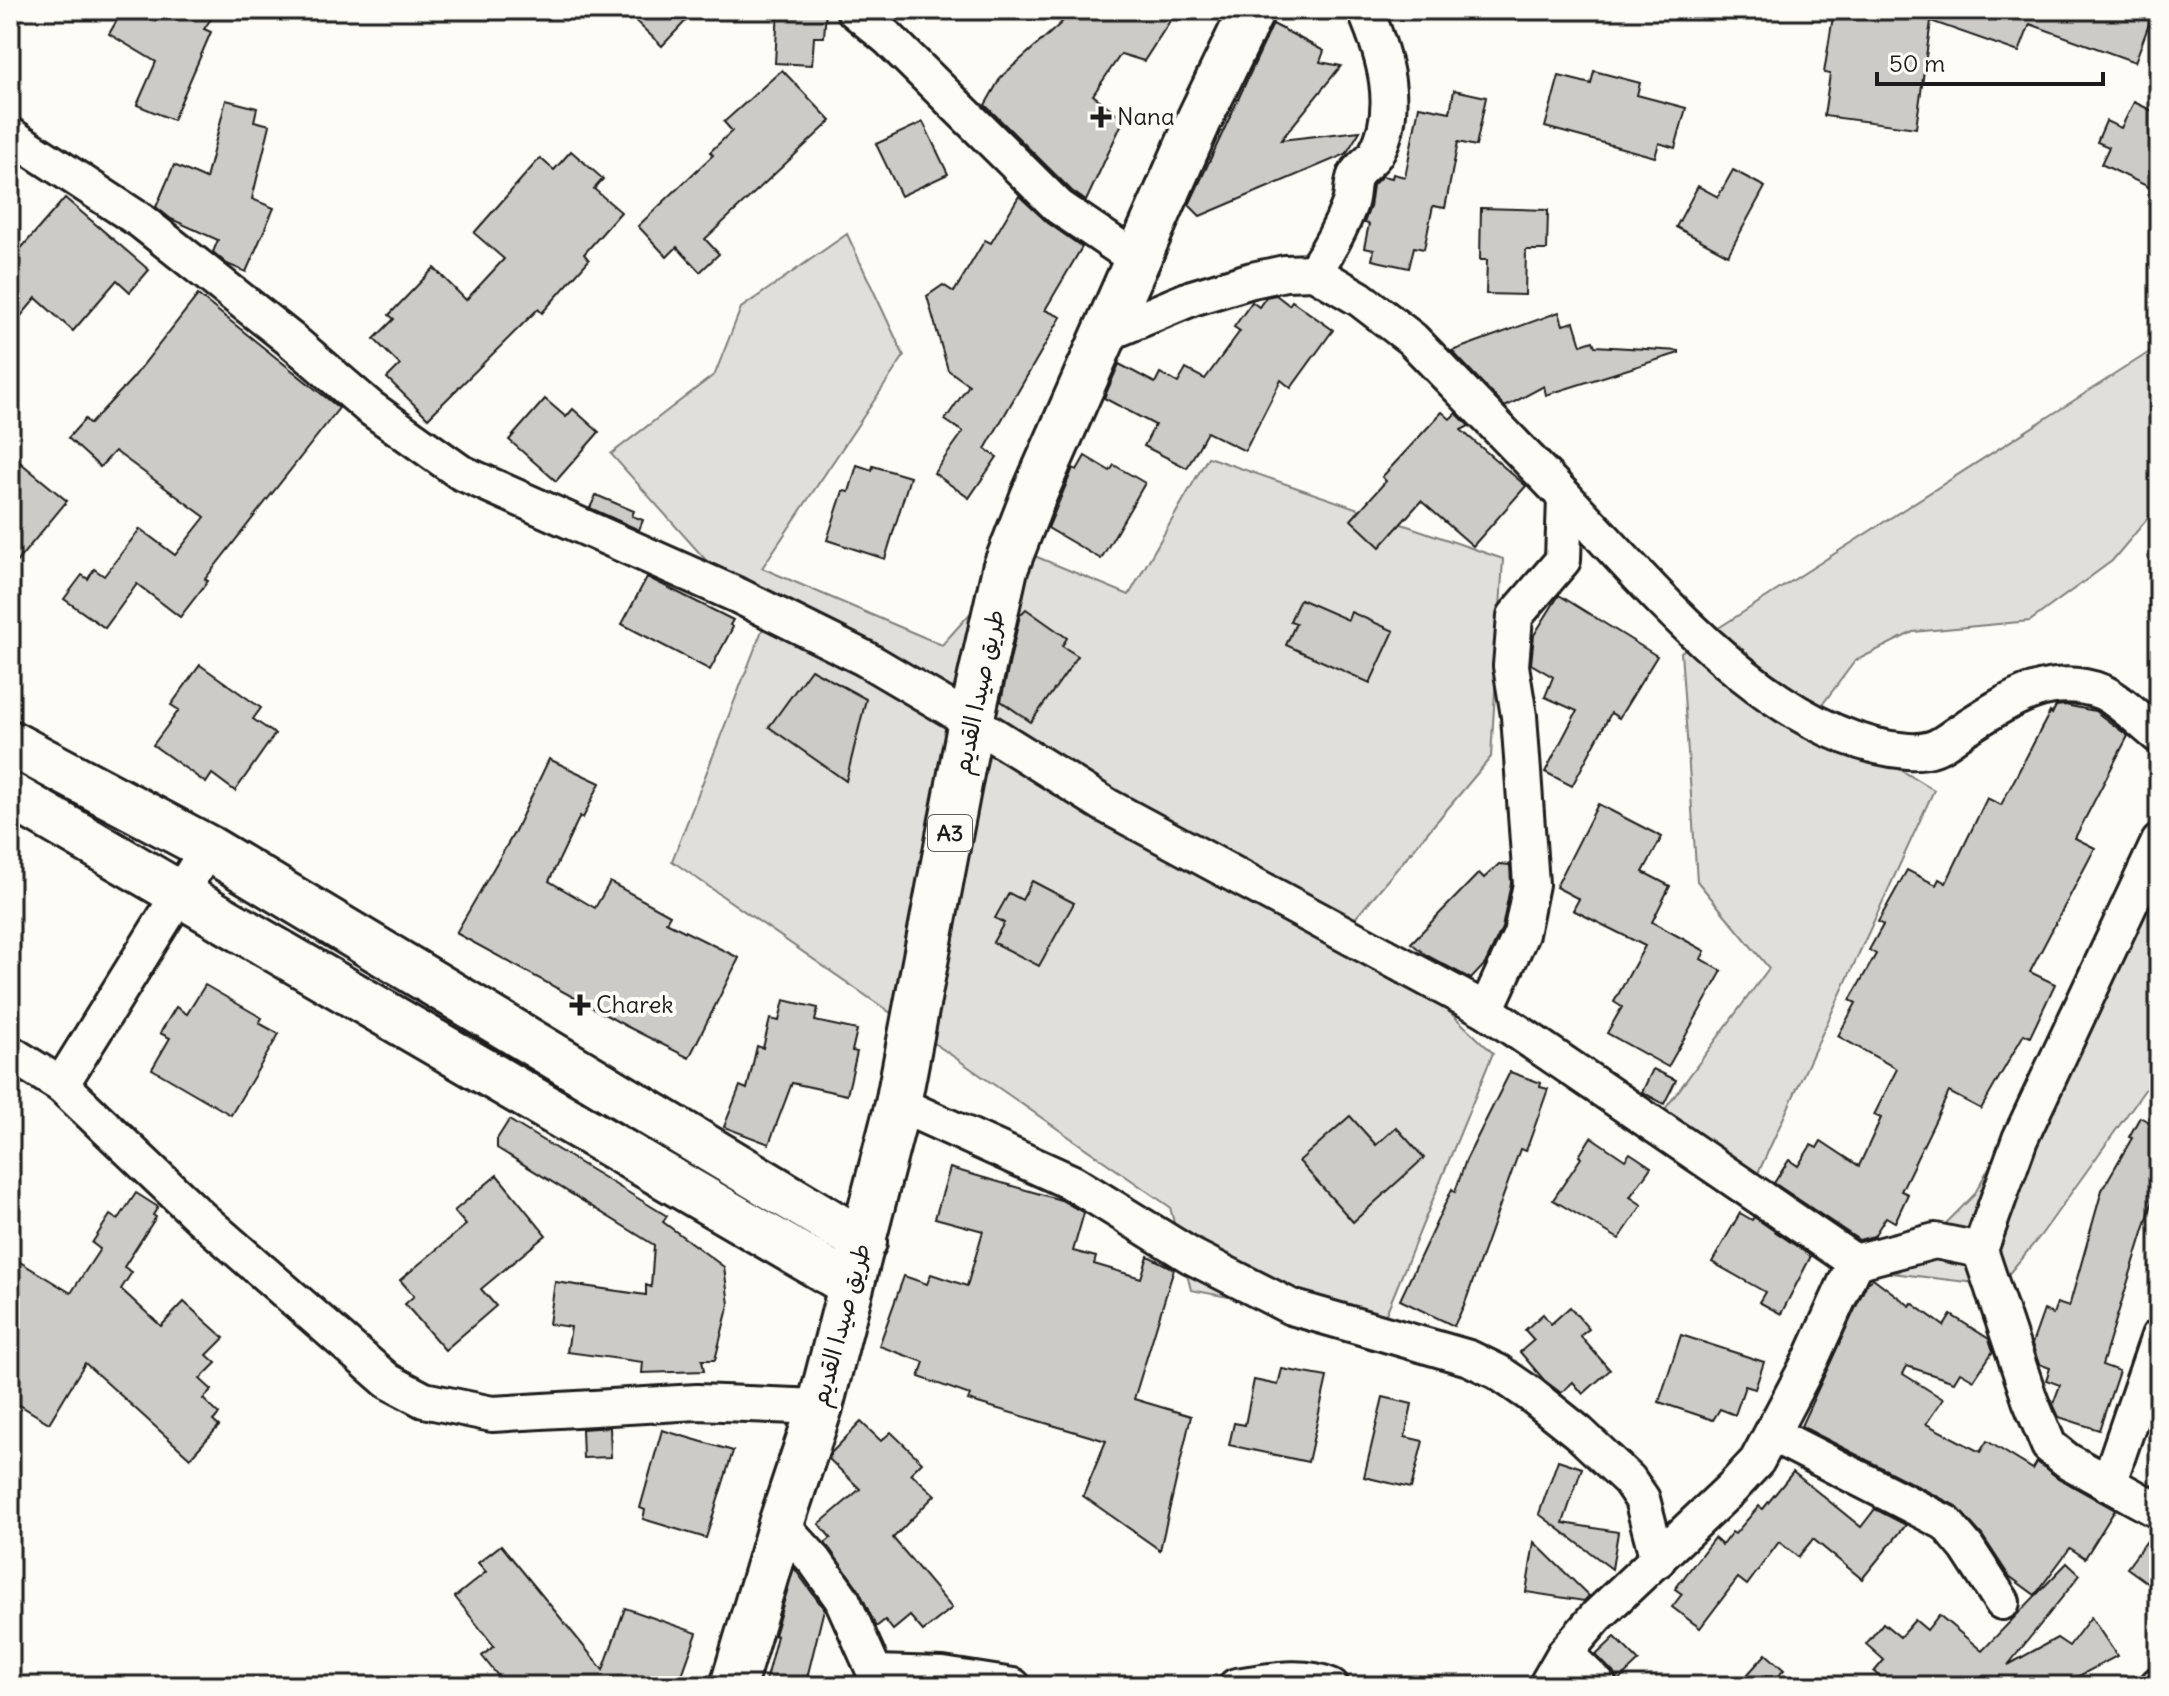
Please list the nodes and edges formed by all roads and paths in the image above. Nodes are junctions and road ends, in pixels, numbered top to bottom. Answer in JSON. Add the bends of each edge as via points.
{"nodes":[{"id":1,"x":854,"y":10,"type":"edge"},
{"id":2,"x":1252,"y":10,"type":"edge"},
{"id":3,"x":1365,"y":10,"type":"edge"},
{"id":4,"x":10,"y":135,"type":"edge"},
{"id":5,"x":1139,"y":261,"type":"junction"},
{"id":6,"x":1314,"y":272,"type":"junction"},
{"id":7,"x":1106,"y":334,"type":"junction"},
{"id":8,"x":1565,"y":497,"type":"junction"},
{"id":9,"x":971,"y":721,"type":"junction"},
{"id":10,"x":2159,"y":736,"type":"edge"},
{"id":11,"x":10,"y":743,"type":"edge"},
{"id":12,"x":10,"y":795,"type":"edge"},
{"id":13,"x":2159,"y":842,"type":"edge"},
{"id":14,"x":208,"y":848,"type":"junction"},
{"id":15,"x":180,"y":895,"type":"junction"},
{"id":16,"x":1486,"y":1010,"type":"junction"},
{"id":17,"x":10,"y":1053,"type":"edge"},
{"id":18,"x":61,"y":1085,"type":"junction"},
{"id":19,"x":898,"y":1104,"type":"junction"},
{"id":20,"x":864,"y":1242,"type":"junction"},
{"id":21,"x":1980,"y":1250,"type":"junction"},
{"id":22,"x":1855,"y":1262,"type":"junction"},
{"id":23,"x":851,"y":1285,"type":"junction"},
{"id":24,"x":2159,"y":1336,"type":"edge"},
{"id":25,"x":820,"y":1407,"type":"junction"},
{"id":26,"x":1772,"y":1434,"type":"junction"},
{"id":27,"x":2108,"y":1484,"type":"junction"},
{"id":28,"x":2159,"y":1511,"type":"edge"},
{"id":29,"x":781,"y":1524,"type":"junction"},
{"id":30,"x":1658,"y":1560,"type":"junction"},
{"id":31,"x":2002,"y":1602,"type":"dead end"},
{"id":32,"x":1565,"y":1653,"type":"junction"},
{"id":33,"x":872,"y":1679,"type":"edge"},
{"id":34,"x":733,"y":1686,"type":"edge"},
{"id":35,"x":1013,"y":1686,"type":"edge"},
{"id":36,"x":1236,"y":1686,"type":"edge"},
{"id":37,"x":1331,"y":1686,"type":"edge"},
{"id":38,"x":1546,"y":1686,"type":"edge"},
{"id":39,"x":1599,"y":1686,"type":"edge"}],
"edges":[{"from":1,"to":5,"type":"street","via":[[1059,207]]},
{"from":2,"to":5,"type":"main road","name":"طريق صيدا القديم","number":"A3"},
{"from":3,"to":6,"type":"street","via":[[1386,76],[1388,126],[1374,156],[1355,176],[1339,232]]},
{"from":4,"to":9,"type":"street","via":[[141,221],[369,407],[460,472],[739,596],[864,658]]},
{"from":5,"to":7,"type":"main road","name":"طريق صيدا القديم","number":"A3"},
{"from":6,"to":7,"type":"street","via":[[1252,280]]},
{"from":6,"to":8,"type":"street","via":[[1412,339]]},
{"from":7,"to":9,"type":"main road","name":"طريق صيدا القديم","number":"A3","via":[[1005,569]]},
{"from":8,"to":10,"type":"street","via":[[1745,677],[1809,720],[1867,744],[1933,750],[2030,690],[2063,684],[2103,692]]},
{"from":8,"to":16,"type":"street","via":[[1563,560],[1515,616],[1511,666],[1531,884],[1521,934]]},
{"from":9,"to":16,"type":"street","via":[[1107,806]]},
{"from":9,"to":19,"type":"main road","name":"طريق صيدا القديم","number":"A3"},
{"from":11,"to":14,"type":"main road"},
{"from":12,"to":15,"type":"main road"},
{"from":13,"to":21,"type":"street","via":[[2020,1139]]},
{"from":14,"to":15,"type":"street"},
{"from":14,"to":20,"type":"main road"},
{"from":15,"to":18,"type":"street"},
{"from":15,"to":23,"type":"main road"},
{"from":16,"to":22,"type":"street"},
{"from":17,"to":18,"type":"street"},
{"from":18,"to":25,"type":"street","via":[[351,1350],[388,1381],[424,1400],[492,1414],[697,1402]]},
{"from":19,"to":20,"type":"main road","name":"طريق صيدا القديم","number":"A3"},
{"from":19,"to":30,"type":"street","via":[[1073,1183],[1191,1256],[1291,1307],[1469,1358],[1498,1372],[1579,1433],[1629,1480],[1642,1499]]},
{"from":20,"to":23,"type":"main road","name":"طريق صيدا القديم","number":"A3"},
{"from":21,"to":22,"type":"street","via":[[1935,1241]]},
{"from":21,"to":27,"type":"street","via":[[2049,1446]]},
{"from":22,"to":26,"type":"street"},
{"from":23,"to":25,"type":"main road","name":"طريق صيدا القديم","number":"A3"},
{"from":24,"to":27,"type":"street"},
{"from":25,"to":29,"type":"main road","name":"طريق صيدا القديم","number":"A3"},
{"from":26,"to":30,"type":"street","via":[[1757,1461]]},
{"from":26,"to":31,"type":"street","via":[[1946,1523]]},
{"from":27,"to":28,"type":"street"},
{"from":29,"to":33,"type":"street","via":[[842,1599]]},
{"from":29,"to":34,"type":"main road","name":"طريق صيدا القديم","number":"A3"},
{"from":30,"to":32,"type":"street"},
{"from":32,"to":38,"type":"street"},
{"from":32,"to":39,"type":"street"},
{"from":33,"to":35,"type":"street","via":[[943,1675]]},
{"from":36,"to":37,"type":"street","via":[[1307,1679]]}]}
